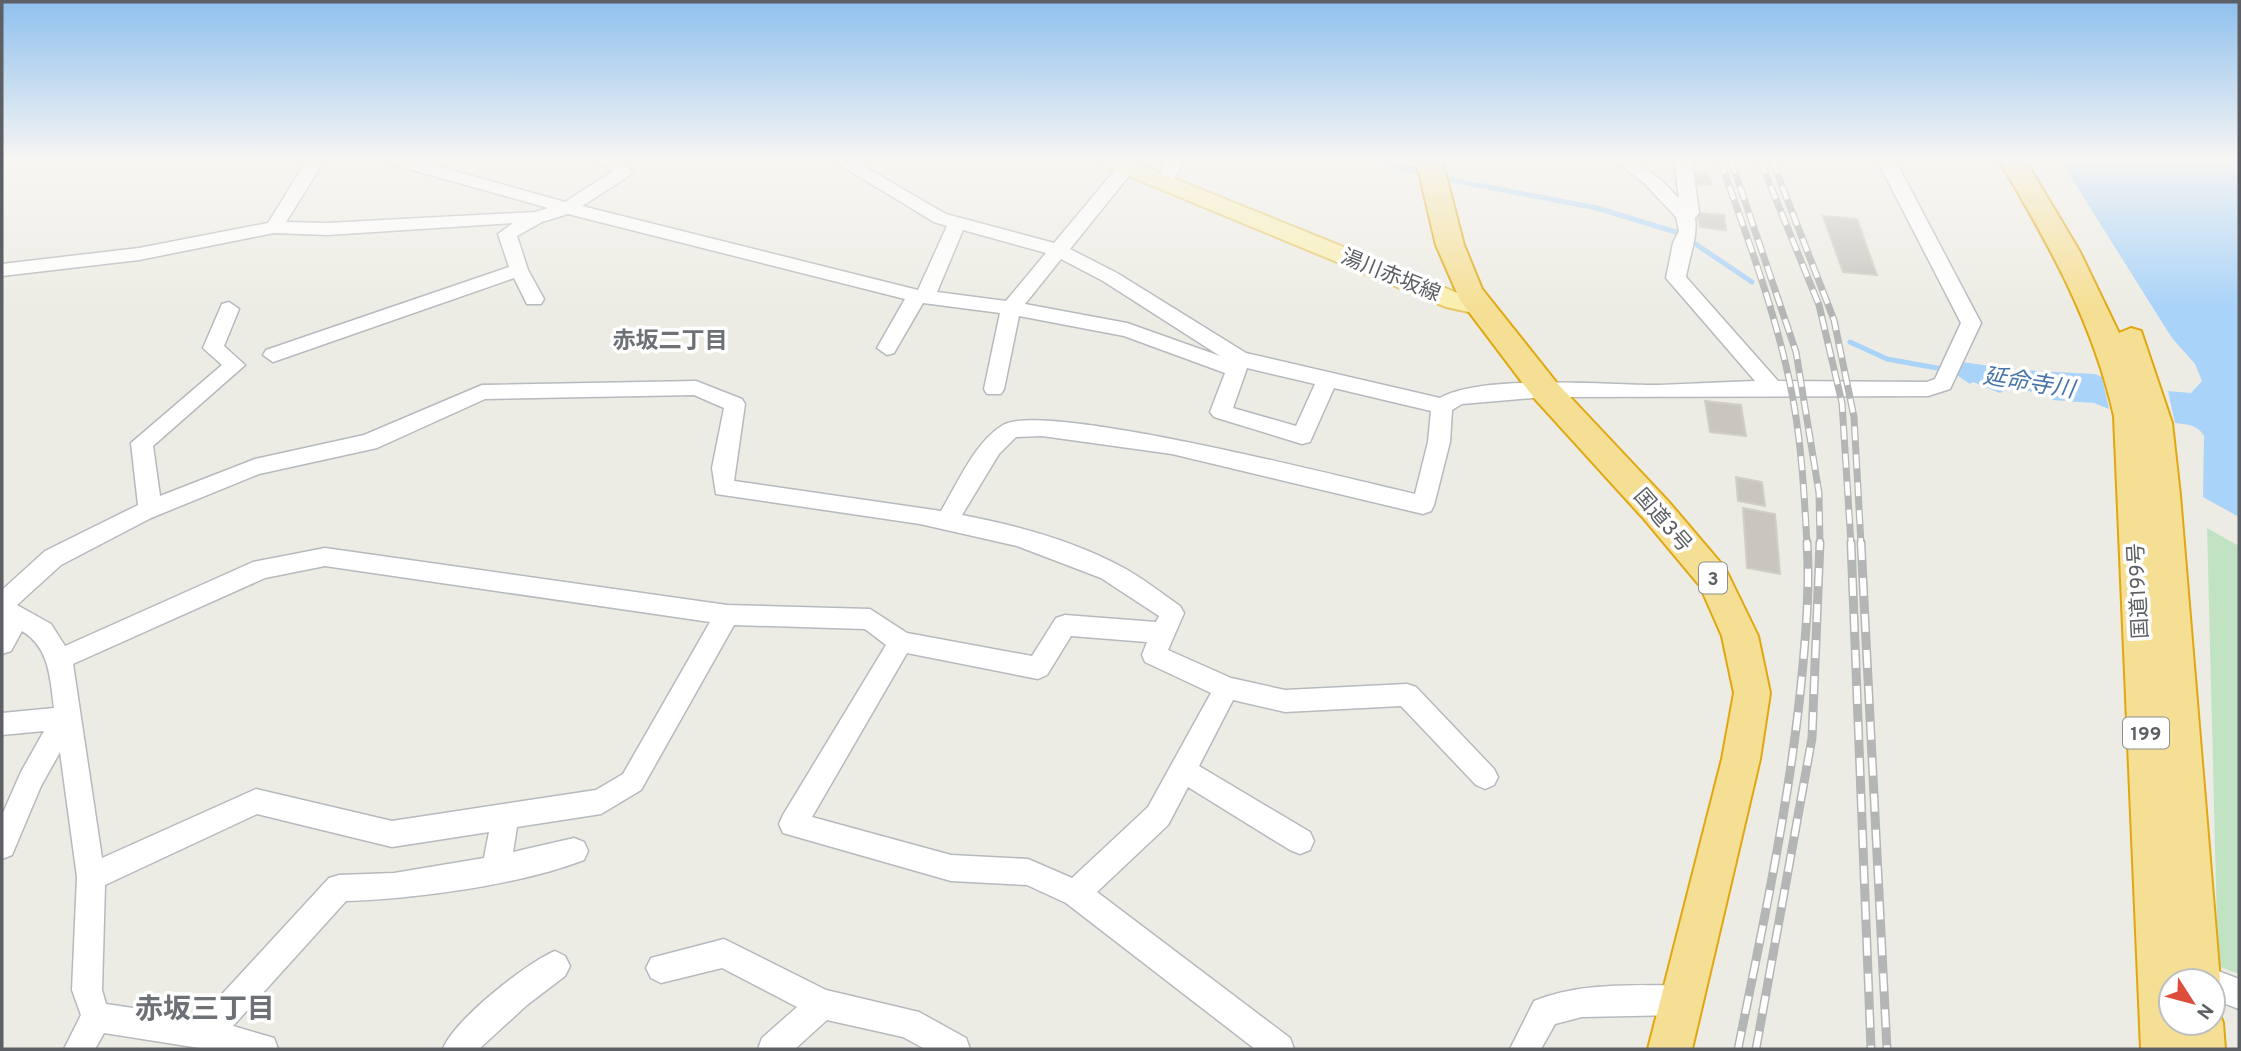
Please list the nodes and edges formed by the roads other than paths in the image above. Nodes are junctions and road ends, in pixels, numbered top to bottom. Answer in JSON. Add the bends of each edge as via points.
{"nodes":[{"id":1,"x":285,"y":209,"type":"edge"},
{"id":2,"x":564,"y":209,"type":"edge"},
{"id":3,"x":571,"y":209,"type":"edge"},
{"id":4,"x":925,"y":209,"type":"edge"},
{"id":5,"x":1087,"y":209,"type":"edge"},
{"id":6,"x":1230,"y":209,"type":"edge"},
{"id":7,"x":1442,"y":209,"type":"edge"},
{"id":8,"x":1671,"y":209,"type":"edge"},
{"id":9,"x":1689,"y":209,"type":"edge"},
{"id":10,"x":1912,"y":209,"type":"edge"},
{"id":11,"x":2040,"y":209,"type":"edge"},
{"id":12,"x":2061,"y":209,"type":"edge"},
{"id":13,"x":536,"y":218,"type":"junction"},
{"id":14,"x":957,"y":223,"type":"junction"},
{"id":15,"x":274,"y":227,"type":"junction"},
{"id":16,"x":1685,"y":230,"type":"junction"},
{"id":17,"x":1058,"y":250,"type":"junction"},
{"id":18,"x":2,"y":270,"type":"edge"},
{"id":19,"x":519,"y":270,"type":"junction"},
{"id":20,"x":921,"y":297,"type":"junction"},
{"id":21,"x":534,"y":299,"type":"dead end"},
{"id":22,"x":1478,"y":306,"type":"junction"},
{"id":23,"x":1011,"y":308,"type":"junction"},
{"id":24,"x":229,"y":309,"type":"dead end"},
{"id":25,"x":887,"y":348,"type":"dead end"},
{"id":26,"x":273,"y":355,"type":"dead end"},
{"id":27,"x":1238,"y":364,"type":"junction"},
{"id":28,"x":2134,"y":379,"type":"junction"},
{"id":29,"x":1327,"y":381,"type":"junction"},
{"id":30,"x":1773,"y":388,"type":"junction"},
{"id":31,"x":994,"y":389,"type":"dead end"},
{"id":32,"x":1545,"y":390,"type":"junction"},
{"id":33,"x":1442,"y":406,"type":"junction"},
{"id":34,"x":2142,"y":419,"type":"junction"},
{"id":35,"x":150,"y":509,"type":"junction"},
{"id":36,"x":946,"y":522,"type":"junction"},
{"id":37,"x":7,"y":610,"type":"edge"},
{"id":38,"x":727,"y":615,"type":"junction"},
{"id":39,"x":1163,"y":633,"type":"junction"},
{"id":40,"x":901,"y":642,"type":"junction"},
{"id":41,"x":2,"y":644,"type":"edge"},
{"id":42,"x":60,"y":659,"type":"junction"},
{"id":43,"x":1227,"y":688,"type":"junction"},
{"id":44,"x":66,"y":718,"type":"junction"},
{"id":45,"x":2,"y":724,"type":"edge"},
{"id":46,"x":1183,"y":770,"type":"junction"},
{"id":47,"x":1485,"y":777,"type":"dead end"},
{"id":48,"x":505,"y":816,"type":"junction"},
{"id":49,"x":1300,"y":841,"type":"dead end"},
{"id":50,"x":2,"y":846,"type":"edge"},
{"id":51,"x":574,"y":851,"type":"dead end"},
{"id":52,"x":496,"y":869,"type":"junction"},
{"id":53,"x":92,"y":877,"type":"junction"},
{"id":54,"x":1076,"y":893,"type":"junction"},
{"id":55,"x":2158,"y":963,"type":"junction"},
{"id":56,"x":555,"y":966,"type":"dead end"},
{"id":57,"x":2168,"y":967,"type":"edge"},
{"id":58,"x":2203,"y":967,"type":"edge"},
{"id":59,"x":661,"y":968,"type":"dead end"},
{"id":60,"x":1681,"y":1000,"type":"junction"},
{"id":61,"x":822,"y":1004,"type":"junction"},
{"id":62,"x":96,"y":1017,"type":"junction"},
{"id":63,"x":206,"y":1034,"type":"junction"},
{"id":64,"x":79,"y":1049,"type":"edge"},
{"id":65,"x":263,"y":1049,"type":"edge"},
{"id":66,"x":458,"y":1049,"type":"edge"},
{"id":67,"x":773,"y":1049,"type":"edge"},
{"id":68,"x":955,"y":1049,"type":"edge"},
{"id":69,"x":1279,"y":1049,"type":"edge"},
{"id":70,"x":1525,"y":1049,"type":"edge"},
{"id":71,"x":1670,"y":1049,"type":"edge"},
{"id":72,"x":2163,"y":1049,"type":"edge"}],
"edges":[{"from":1,"to":15,"type":"street"},
{"from":2,"to":13,"type":"street"},
{"from":3,"to":20,"type":"street"},
{"from":4,"to":14,"type":"street"},
{"from":5,"to":17,"type":"street"},
{"from":6,"to":22,"type":"main road","name":"湯川赤坂線","via":[[1454,301]]},
{"from":7,"to":22,"type":"highway","name":"国道3号","number":"3","via":[[1460,275]]},
{"from":8,"to":16,"type":"street"},
{"from":9,"to":16,"type":"street"},
{"from":10,"to":30,"type":"street","via":[[1971,323],[1943,384],[1928,389]]},
{"from":11,"to":28,"type":"highway","name":"国道199号","number":"199"},
{"from":12,"to":28,"type":"highway","name":"国道199号","number":"199","via":[[2120,309]]},
{"from":13,"to":15,"type":"street","via":[[327,229]]},
{"from":13,"to":19,"type":"street","via":[[507,234]]},
{"from":14,"to":17,"type":"street"},
{"from":14,"to":20,"type":"street"},
{"from":15,"to":18,"type":"street","via":[[189,248]]},
{"from":16,"to":30,"type":"street","via":[[1676,278]]},
{"from":17,"to":23,"type":"street"},
{"from":17,"to":27,"type":"street","via":[[1120,284]]},
{"from":19,"to":21,"type":"street"},
{"from":19,"to":26,"type":"street"},
{"from":20,"to":23,"type":"street"},
{"from":20,"to":25,"type":"street"},
{"from":22,"to":32,"type":"highway","name":"国道3号","number":"3"},
{"from":23,"to":27,"type":"street","via":[[1127,330]]},
{"from":23,"to":31,"type":"street"},
{"from":24,"to":35,"type":"street","via":[[213,348],[235,365],[142,443]]},
{"from":27,"to":29,"type":"street"},
{"from":27,"to":29,"type":"street","via":[[1221,412],[1302,436]]},
{"from":28,"to":34,"type":"highway","name":"国道199号","number":"199"},
{"from":29,"to":33,"type":"street"},
{"from":30,"to":32,"type":"street","via":[[1660,393]]},
{"from":32,"to":33,"type":"street","via":[[1458,397]]},
{"from":32,"to":60,"type":"highway","name":"国道3号","number":"3","via":[[1713,578],[1740,636],[1752,693],[1741,759]]},
{"from":33,"to":36,"type":"street","via":[[1439,442],[1423,505],[1172,446],[1042,428],[1011,430],[991,447]]},
{"from":34,"to":55,"type":"highway","name":"国道199号","number":"199"},
{"from":34,"to":58,"type":"highway","name":"国道199号","number":"199","via":[[2164,495]]},
{"from":35,"to":36,"type":"street","via":[[255,467],[369,442],[482,392],[696,388],[735,404],[721,478],[724,488]]},
{"from":35,"to":37,"type":"street","via":[[53,558]]},
{"from":36,"to":39,"type":"street","via":[[1022,538],[1111,572],[1172,613]]},
{"from":37,"to":41,"type":"street"},
{"from":37,"to":42,"type":"street","via":[[42,631]]},
{"from":38,"to":40,"type":"street","via":[[870,619]]},
{"from":38,"to":42,"type":"street","via":[[325,557],[261,569]]},
{"from":38,"to":48,"type":"street","via":[[632,782],[601,802]]},
{"from":39,"to":40,"type":"street","via":[[1065,625],[1038,668]]},
{"from":39,"to":43,"type":"street","via":[[1154,655]]},
{"from":40,"to":54,"type":"street","via":[[793,824],[951,868],[1028,872]]},
{"from":42,"to":44,"type":"street"},
{"from":43,"to":46,"type":"street"},
{"from":43,"to":47,"type":"street","via":[[1285,701],[1407,695]]},
{"from":44,"to":45,"type":"street"},
{"from":44,"to":50,"type":"street","via":[[30,780]]},
{"from":44,"to":53,"type":"street"},
{"from":46,"to":49,"type":"street"},
{"from":46,"to":54,"type":"street","via":[[1158,816]]},
{"from":48,"to":52,"type":"street"},
{"from":48,"to":53,"type":"street","via":[[392,834],[256,801]]},
{"from":51,"to":52,"type":"street"},
{"from":52,"to":63,"type":"street","via":[[394,886],[339,888]]},
{"from":53,"to":62,"type":"street","via":[[87,990]]},
{"from":54,"to":69,"type":"street"},
{"from":55,"to":57,"type":"street"},
{"from":55,"to":72,"type":"highway","name":"国道199号","number":"199"},
{"from":56,"to":66,"type":"street","via":[[507,1001]]},
{"from":59,"to":61,"type":"street","via":[[724,953]]},
{"from":60,"to":70,"type":"street","via":[[1582,1002],[1545,1012]]},
{"from":60,"to":71,"type":"highway","name":"国道3号","number":"3"},
{"from":61,"to":67,"type":"street"},
{"from":61,"to":68,"type":"street","via":[[908,1023]]},
{"from":62,"to":63,"type":"street"},
{"from":62,"to":64,"type":"street"},
{"from":63,"to":65,"type":"street"}]}
